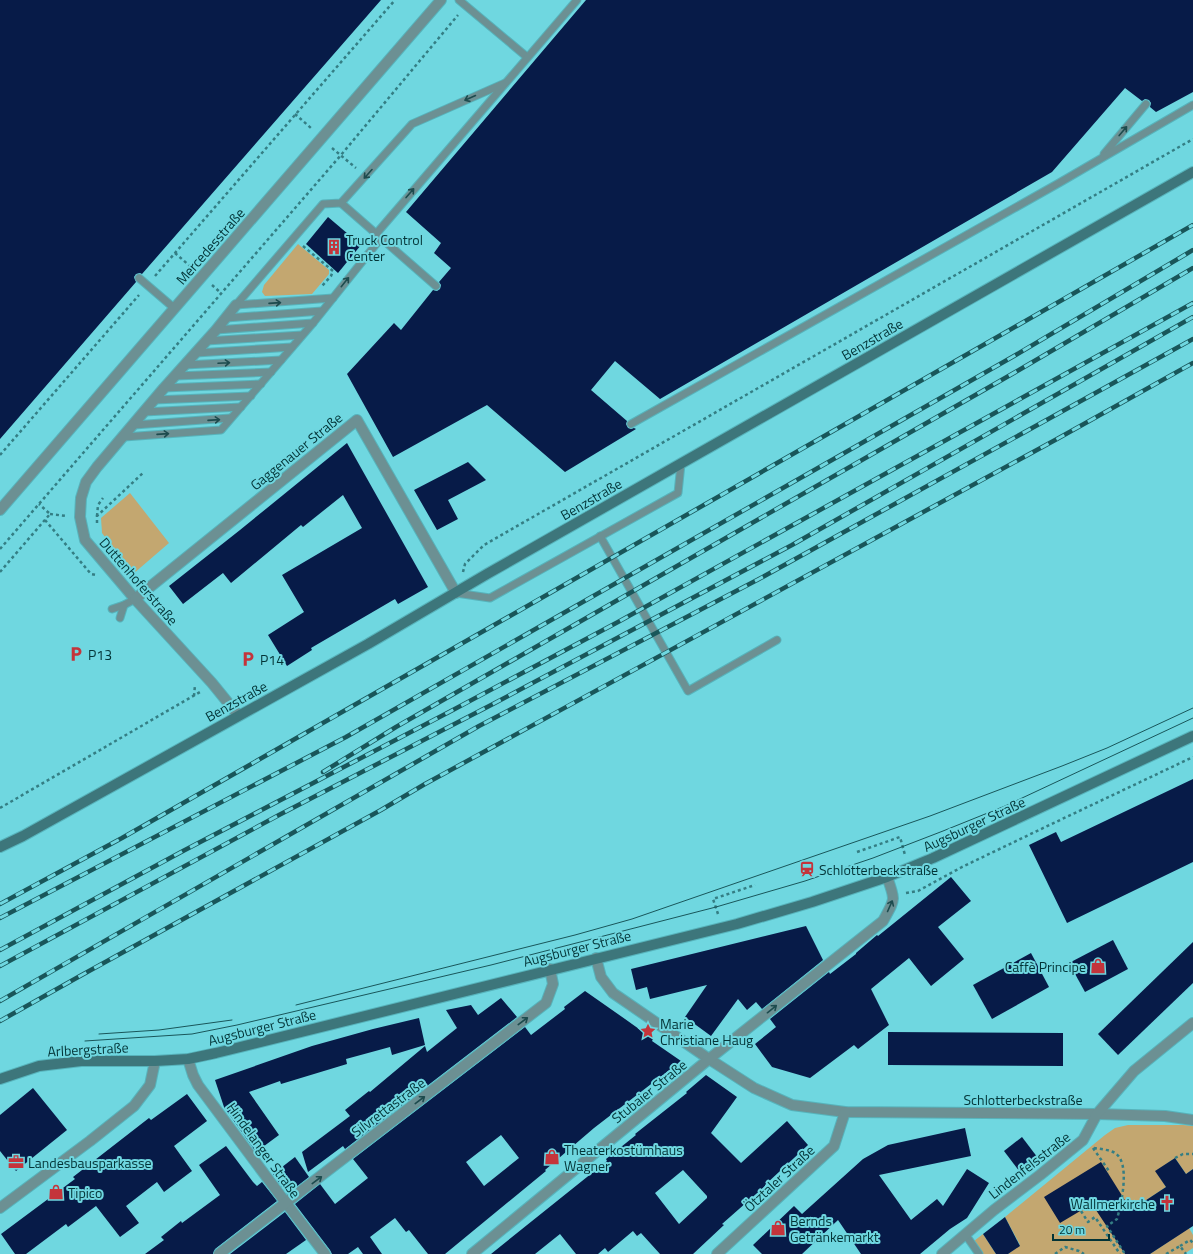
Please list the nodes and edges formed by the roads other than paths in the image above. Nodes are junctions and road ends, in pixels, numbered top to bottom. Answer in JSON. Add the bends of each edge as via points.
{"nodes":[{"id":1,"x":441,"y":0,"type":"edge"},
{"id":2,"x":459,"y":0,"type":"edge"},
{"id":3,"x":577,"y":0,"type":"edge"},
{"id":4,"x":527,"y":57,"type":"junction"},
{"id":5,"x":505,"y":82,"type":"junction"},
{"id":6,"x":1146,"y":104,"type":"dead end"},
{"id":7,"x":1193,"y":105,"type":"edge"},
{"id":8,"x":1100,"y":159,"type":"junction"},
{"id":9,"x":1193,"y":172,"type":"edge"},
{"id":10,"x":341,"y":203,"type":"junction"},
{"id":11,"x":379,"y":236,"type":"junction"},
{"id":12,"x":139,"y":278,"type":"dead end"},
{"id":13,"x":436,"y":286,"type":"dead end"},
{"id":14,"x":333,"y":298,"type":"junction"},
{"id":15,"x":236,"y":305,"type":"junction"},
{"id":16,"x":174,"y":308,"type":"junction"},
{"id":17,"x":322,"y":311,"type":"junction"},
{"id":18,"x":226,"y":318,"type":"junction"},
{"id":19,"x":313,"y":323,"type":"junction"},
{"id":20,"x":216,"y":330,"type":"junction"},
{"id":21,"x":302,"y":335,"type":"junction"},
{"id":22,"x":206,"y":341,"type":"junction"},
{"id":23,"x":292,"y":347,"type":"junction"},
{"id":24,"x":196,"y":353,"type":"junction"},
{"id":25,"x":281,"y":360,"type":"junction"},
{"id":26,"x":185,"y":365,"type":"junction"},
{"id":27,"x":271,"y":372,"type":"junction"},
{"id":28,"x":176,"y":376,"type":"junction"},
{"id":29,"x":261,"y":384,"type":"junction"},
{"id":30,"x":164,"y":388,"type":"junction"},
{"id":31,"x":251,"y":396,"type":"junction"},
{"id":32,"x":154,"y":400,"type":"junction"},
{"id":33,"x":241,"y":407,"type":"junction"},
{"id":34,"x":144,"y":412,"type":"junction"},
{"id":35,"x":230,"y":418,"type":"junction"},
{"id":36,"x":631,"y":424,"type":"dead end"},
{"id":37,"x":134,"y":425,"type":"junction"},
{"id":38,"x":124,"y":437,"type":"junction"},
{"id":39,"x":681,"y":464,"type":"junction"},
{"id":40,"x":0,"y":510,"type":"edge"},
{"id":41,"x":600,"y":536,"type":"junction"},
{"id":42,"x":456,"y":593,"type":"junction"},
{"id":43,"x":135,"y":599,"type":"junction"},
{"id":44,"x":124,"y":605,"type":"junction"},
{"id":45,"x":112,"y":609,"type":"dead end"},
{"id":46,"x":120,"y":618,"type":"dead end"},
{"id":47,"x":777,"y":640,"type":"dead end"},
{"id":48,"x":238,"y":716,"type":"junction"},
{"id":49,"x":1193,"y":736,"type":"edge"},
{"id":50,"x":0,"y":847,"type":"edge"},
{"id":51,"x":887,"y":877,"type":"junction"},
{"id":52,"x":596,"y":958,"type":"junction"},
{"id":53,"x":550,"y":969,"type":"junction"},
{"id":54,"x":1193,"y":1024,"type":"edge"},
{"id":55,"x":188,"y":1059,"type":"junction"},
{"id":56,"x":709,"y":1060,"type":"junction"},
{"id":57,"x":156,"y":1061,"type":"junction"},
{"id":58,"x":0,"y":1079,"type":"edge"},
{"id":59,"x":845,"y":1112,"type":"junction"},
{"id":60,"x":1097,"y":1114,"type":"junction"},
{"id":61,"x":1193,"y":1120,"type":"edge"},
{"id":62,"x":286,"y":1203,"type":"junction"},
{"id":63,"x":0,"y":1208,"type":"edge"},
{"id":64,"x":965,"y":1234,"type":"junction"},
{"id":65,"x":219,"y":1254,"type":"edge"},
{"id":66,"x":325,"y":1254,"type":"edge"},
{"id":67,"x":472,"y":1254,"type":"edge"},
{"id":68,"x":717,"y":1254,"type":"edge"},
{"id":69,"x":942,"y":1254,"type":"edge"},
{"id":70,"x":979,"y":1254,"type":"edge"}],
"edges":[{"from":1,"to":16,"type":"street","name":"Mercedesstraße"},
{"from":2,"to":4,"type":"lane"},
{"from":3,"to":4,"type":"lane"},
{"from":4,"to":5,"type":"lane"},
{"from":5,"to":10,"type":"lane","one_way":true,"via":[[412,124]]},
{"from":11,"to":5,"type":"lane","one_way":true},
{"from":8,"to":6,"type":"lane","one_way":true},
{"from":7,"to":8,"type":"lane"},
{"from":8,"to":36,"type":"lane"},
{"from":9,"to":39,"type":"main road","name":"Benzstraße"},
{"from":10,"to":11,"type":"lane"},
{"from":10,"to":15,"type":"lane","via":[[323,204]]},
{"from":11,"to":13,"type":"lane"},
{"from":14,"to":11,"type":"lane","one_way":true},
{"from":12,"to":16,"type":"lane"},
{"from":15,"to":14,"type":"lane","one_way":true},
{"from":14,"to":17,"type":"lane"},
{"from":15,"to":18,"type":"street","name":"Duttenhoferstraße"},
{"from":16,"to":40,"type":"street","name":"Mercedesstraße"},
{"from":17,"to":18,"type":"lane"},
{"from":17,"to":19,"type":"lane"},
{"from":18,"to":20,"type":"street","name":"Duttenhoferstraße"},
{"from":19,"to":20,"type":"lane"},
{"from":19,"to":21,"type":"lane"},
{"from":20,"to":22,"type":"street","name":"Duttenhoferstraße"},
{"from":21,"to":22,"type":"lane"},
{"from":21,"to":23,"type":"lane"},
{"from":22,"to":24,"type":"street","name":"Duttenhoferstraße"},
{"from":23,"to":24,"type":"lane"},
{"from":23,"to":25,"type":"lane"},
{"from":24,"to":26,"type":"street","name":"Duttenhoferstraße"},
{"from":26,"to":25,"type":"lane","one_way":true},
{"from":25,"to":27,"type":"lane"},
{"from":26,"to":28,"type":"street","name":"Duttenhoferstraße"},
{"from":27,"to":28,"type":"lane"},
{"from":27,"to":29,"type":"lane"},
{"from":28,"to":30,"type":"street","name":"Duttenhoferstraße"},
{"from":29,"to":30,"type":"lane"},
{"from":29,"to":31,"type":"lane"},
{"from":30,"to":32,"type":"street","name":"Duttenhoferstraße"},
{"from":31,"to":32,"type":"lane"},
{"from":31,"to":33,"type":"lane"},
{"from":32,"to":34,"type":"street","name":"Duttenhoferstraße"},
{"from":33,"to":34,"type":"lane"},
{"from":33,"to":35,"type":"lane"},
{"from":34,"to":37,"type":"street","name":"Duttenhoferstraße"},
{"from":37,"to":35,"type":"lane","one_way":true},
{"from":38,"to":35,"type":"lane","one_way":true,"via":[[221,430]]},
{"from":37,"to":38,"type":"street","name":"Duttenhoferstraße"},
{"from":38,"to":43,"type":"street","name":"Duttenhoferstraße","via":[[86,482],[81,498],[80,517],[85,540]]},
{"from":39,"to":41,"type":"lane","via":[[678,493]]},
{"from":39,"to":42,"type":"main road","name":"Benzstraße"},
{"from":41,"to":42,"type":"lane","via":[[490,598]]},
{"from":41,"to":47,"type":"lane","via":[[688,691]]},
{"from":42,"to":43,"type":"street","name":"Gaggenauer Straße","via":[[357,420]]},
{"from":42,"to":48,"type":"main road","name":"Benzstraße"},
{"from":43,"to":44,"type":"lane"},
{"from":43,"to":48,"type":"street","name":"Duttenhoferstraße"},
{"from":44,"to":45,"type":"lane"},
{"from":44,"to":46,"type":"lane"},
{"from":48,"to":50,"type":"main road","name":"Benzstraße"},
{"from":49,"to":51,"type":"main road","name":"Augsburger Straße"},
{"from":51,"to":52,"type":"main road","name":"Augsburger Straße","via":[[736,924]]},
{"from":56,"to":51,"type":"street","name":"Stubaier Straße","one_way":true,"via":[[883,921],[894,896]]},
{"from":52,"to":53,"type":"main road","name":"Augsburger Straße"},
{"from":52,"to":56,"type":"street","name":"Schlotterbeckstraße","via":[[601,977],[613,993]]},
{"from":53,"to":55,"type":"main road","name":"Augsburger Straße"},
{"from":62,"to":53,"type":"street","name":"Silvrettastraße","one_way":true,"via":[[546,1003],[553,984]]},
{"from":54,"to":60,"type":"street","name":"Lindenfelsstraße","via":[[1134,1071]]},
{"from":55,"to":57,"type":"main road","name":"Augsburger Straße"},
{"from":55,"to":62,"type":"street","name":"Hindelanger Straße","via":[[198,1085]]},
{"from":56,"to":59,"type":"street","name":"Schlotterbeckstraße","via":[[754,1088],[792,1105]]},
{"from":56,"to":67,"type":"street","name":"Stubaier Straße"},
{"from":57,"to":58,"type":"main road","name":"Arlbergstraße","via":[[81,1061],[38,1066]]},
{"from":57,"to":63,"type":"street","via":[[150,1085],[134,1106]]},
{"from":59,"to":60,"type":"street","name":"Schlotterbeckstraße"},
{"from":59,"to":68,"type":"street","name":"Ötztaler Straße","via":[[834,1146]]},
{"from":60,"to":61,"type":"street","name":"Schlotterbeckstraße","via":[[1165,1116]]},
{"from":60,"to":64,"type":"street","name":"Lindenfelsstraße","via":[[1082,1140]]},
{"from":62,"to":65,"type":"street","name":"Silvrettastraße"},
{"from":62,"to":66,"type":"street","name":"Hindelanger Straße"},
{"from":64,"to":69,"type":"street","name":"Lindenfelsstraße"},
{"from":64,"to":70,"type":"lane"}]}
